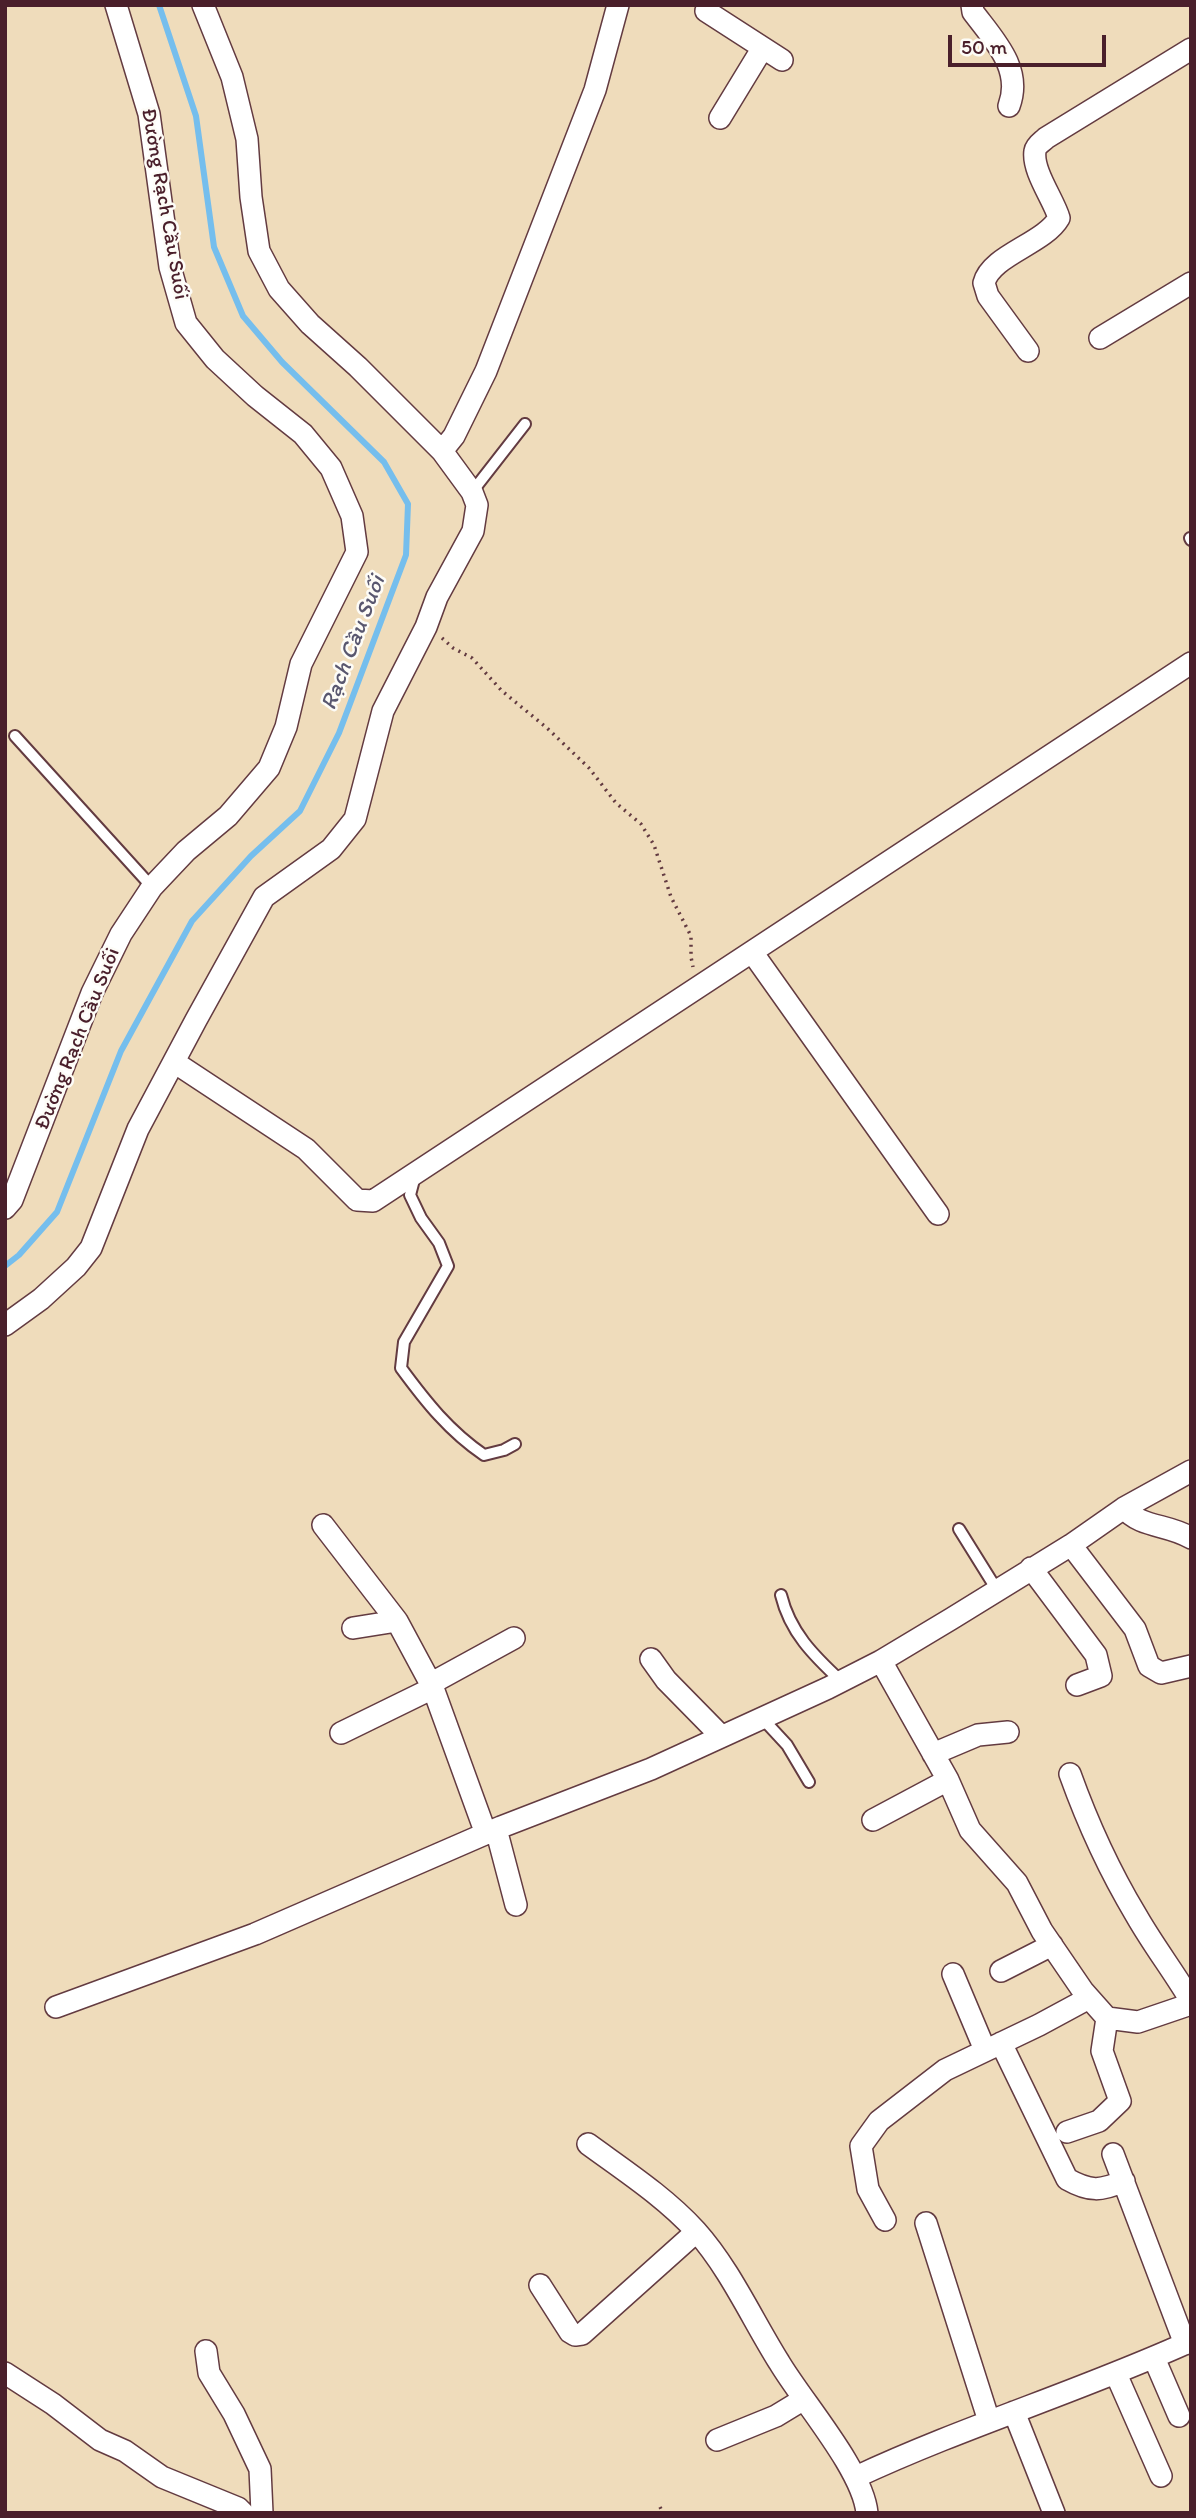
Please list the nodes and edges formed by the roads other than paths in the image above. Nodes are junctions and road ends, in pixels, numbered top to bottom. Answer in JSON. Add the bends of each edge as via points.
{"nodes":[{"id":1,"x":116,"y":5,"type":"edge"},
{"id":2,"x":203,"y":5,"type":"edge"},
{"id":3,"x":618,"y":5,"type":"edge"},
{"id":4,"x":972,"y":5,"type":"edge"},
{"id":5,"x":718,"y":12,"type":"edge"},
{"id":6,"x":762,"y":49,"type":"junction"},
{"id":7,"x":1189,"y":53,"type":"edge"},
{"id":8,"x":782,"y":60,"type":"dead end"},
{"id":9,"x":1009,"y":106,"type":"dead end"},
{"id":10,"x":720,"y":118,"type":"dead end"},
{"id":11,"x":1191,"y":284,"type":"edge"},
{"id":12,"x":1100,"y":338,"type":"dead end"},
{"id":13,"x":1028,"y":351,"type":"dead end"},
{"id":14,"x":525,"y":424,"type":"dead end"},
{"id":15,"x":442,"y":451,"type":"junction"},
{"id":16,"x":472,"y":492,"type":"junction"},
{"id":17,"x":1191,"y":663,"type":"edge"},
{"id":18,"x":15,"y":736,"type":"dead end"},
{"id":19,"x":152,"y":887,"type":"junction"},
{"id":20,"x":752,"y":952,"type":"junction"},
{"id":21,"x":173,"y":1062,"type":"junction"},
{"id":22,"x":416,"y":1174,"type":"junction"},
{"id":23,"x":5,"y":1208,"type":"edge"},
{"id":24,"x":938,"y":1214,"type":"dead end"},
{"id":25,"x":5,"y":1325,"type":"edge"},
{"id":26,"x":515,"y":1444,"type":"dead end"},
{"id":27,"x":1191,"y":1471,"type":"edge"},
{"id":28,"x":1124,"y":1508,"type":"junction"},
{"id":29,"x":323,"y":1525,"type":"dead end"},
{"id":30,"x":959,"y":1529,"type":"dead end"},
{"id":31,"x":1191,"y":1538,"type":"edge"},
{"id":32,"x":1071,"y":1545,"type":"junction"},
{"id":33,"x":1031,"y":1568,"type":"junction"},
{"id":34,"x":997,"y":1590,"type":"junction"},
{"id":35,"x":781,"y":1595,"type":"dead end"},
{"id":36,"x":397,"y":1621,"type":"junction"},
{"id":37,"x":352,"y":1628,"type":"dead end"},
{"id":38,"x":514,"y":1638,"type":"dead end"},
{"id":39,"x":650,"y":1659,"type":"dead end"},
{"id":40,"x":881,"y":1661,"type":"junction"},
{"id":41,"x":1191,"y":1666,"type":"edge"},
{"id":42,"x":841,"y":1681,"type":"junction"},
{"id":43,"x":1077,"y":1685,"type":"dead end"},
{"id":44,"x":432,"y":1686,"type":"junction"},
{"id":45,"x":762,"y":1717,"type":"junction"},
{"id":46,"x":1008,"y":1732,"type":"dead end"},
{"id":47,"x":341,"y":1733,"type":"dead end"},
{"id":48,"x":721,"y":1737,"type":"junction"},
{"id":49,"x":933,"y":1754,"type":"junction"},
{"id":50,"x":1070,"y":1774,"type":"dead end"},
{"id":51,"x":947,"y":1780,"type":"junction"},
{"id":52,"x":809,"y":1782,"type":"dead end"},
{"id":53,"x":873,"y":1821,"type":"dead end"},
{"id":54,"x":491,"y":1831,"type":"junction"},
{"id":55,"x":516,"y":1905,"type":"dead end"},
{"id":56,"x":1052,"y":1945,"type":"junction"},
{"id":57,"x":1001,"y":1971,"type":"dead end"},
{"id":58,"x":953,"y":1974,"type":"dead end"},
{"id":59,"x":1089,"y":1998,"type":"junction"},
{"id":60,"x":1191,"y":2003,"type":"edge"},
{"id":61,"x":56,"y":2007,"type":"dead end"},
{"id":62,"x":1107,"y":2018,"type":"junction"},
{"id":63,"x":993,"y":2046,"type":"junction"},
{"id":64,"x":1068,"y":2132,"type":"dead end"},
{"id":65,"x":588,"y":2144,"type":"dead end"},
{"id":66,"x":1113,"y":2154,"type":"dead end"},
{"id":67,"x":1124,"y":2180,"type":"junction"},
{"id":68,"x":885,"y":2220,"type":"dead end"},
{"id":69,"x":926,"y":2223,"type":"dead end"},
{"id":70,"x":696,"y":2232,"type":"junction"},
{"id":71,"x":540,"y":2285,"type":"dead end"},
{"id":72,"x":1188,"y":2342,"type":"edge"},
{"id":73,"x":206,"y":2351,"type":"dead end"},
{"id":74,"x":1154,"y":2358,"type":"junction"},
{"id":75,"x":1116,"y":2374,"type":"junction"},
{"id":76,"x":10,"y":2378,"type":"edge"},
{"id":77,"x":804,"y":2399,"type":"junction"},
{"id":78,"x":1014,"y":2412,"type":"junction"},
{"id":79,"x":1179,"y":2416,"type":"dead end"},
{"id":80,"x":983,"y":2423,"type":"junction"},
{"id":81,"x":717,"y":2440,"type":"dead end"},
{"id":82,"x":1161,"y":2476,"type":"dead end"},
{"id":83,"x":856,"y":2477,"type":"junction"},
{"id":84,"x":243,"y":2513,"type":"edge"},
{"id":85,"x":262,"y":2513,"type":"edge"},
{"id":86,"x":867,"y":2513,"type":"edge"},
{"id":87,"x":1054,"y":2513,"type":"edge"}],
"edges":[{"from":1,"to":19,"type":"street","name":"Đường Rạch Cầu Suối","via":[[149,114],[170,267],[186,323],[215,359],[303,434],[331,468],[352,516],[357,552],[301,664],[286,727],[269,768],[228,816]]},
{"from":2,"to":15,"type":"street","via":[[232,77],[247,139],[259,251],[279,289]]},
{"from":3,"to":15,"type":"street","via":[[595,90],[486,371]]},
{"from":4,"to":9,"type":"street","via":[[1013,76]]},
{"from":5,"to":6,"type":"street"},
{"from":6,"to":8,"type":"street"},
{"from":6,"to":10,"type":"street"},
{"from":7,"to":13,"type":"street","via":[[1037,146],[1041,177],[1059,218],[1048,231],[989,271],[984,283],[988,296]]},
{"from":11,"to":12,"type":"street"},
{"from":14,"to":16,"type":"lane"},
{"from":15,"to":16,"type":"street"},
{"from":16,"to":21,"type":"street","via":[[477,505],[472,531],[383,711],[355,819],[331,849],[264,897]]},
{"from":17,"to":20,"type":"street"},
{"from":18,"to":19,"type":"lane"},
{"from":19,"to":23,"type":"street","name":"Đường Rạch Cầu Suối","via":[[121,934],[92,993]]},
{"from":20,"to":22,"type":"street"},
{"from":20,"to":24,"type":"street"},
{"from":21,"to":22,"type":"street","via":[[306,1149],[357,1200],[373,1201]]},
{"from":21,"to":25,"type":"street","via":[[138,1129],[91,1248],[41,1299]]},
{"from":22,"to":26,"type":"lane","via":[[410,1195],[448,1266],[404,1342],[401,1367],[459,1437],[484,1455]]},
{"from":27,"to":28,"type":"street"},
{"from":28,"to":31,"type":"street","via":[[1133,1520]]},
{"from":28,"to":32,"type":"street"},
{"from":29,"to":36,"type":"street"},
{"from":30,"to":34,"type":"lane"},
{"from":32,"to":33,"type":"street"},
{"from":32,"to":41,"type":"street","via":[[1135,1629],[1149,1666],[1161,1673]]},
{"from":33,"to":34,"type":"street"},
{"from":33,"to":43,"type":"street","via":[[1096,1655],[1101,1676]]},
{"from":34,"to":40,"type":"street"},
{"from":35,"to":42,"type":"lane","via":[[795,1633]]},
{"from":36,"to":37,"type":"street"},
{"from":36,"to":44,"type":"street"},
{"from":38,"to":44,"type":"street"},
{"from":39,"to":48,"type":"street"},
{"from":40,"to":42,"type":"street"},
{"from":40,"to":49,"type":"street"},
{"from":42,"to":45,"type":"street"},
{"from":44,"to":47,"type":"street"},
{"from":44,"to":54,"type":"street"},
{"from":45,"to":48,"type":"street"},
{"from":45,"to":52,"type":"lane","via":[[787,1745]]},
{"from":46,"to":49,"type":"street","via":[[978,1735]]},
{"from":48,"to":54,"type":"street"},
{"from":49,"to":51,"type":"street"},
{"from":50,"to":60,"type":"street","via":[[1108,1865]]},
{"from":51,"to":53,"type":"street"},
{"from":51,"to":56,"type":"street","via":[[970,1830],[1017,1883]]},
{"from":54,"to":55,"type":"street"},
{"from":54,"to":61,"type":"street","via":[[255,1934]]},
{"from":56,"to":57,"type":"street"},
{"from":56,"to":59,"type":"street"},
{"from":58,"to":63,"type":"street"},
{"from":59,"to":62,"type":"street"},
{"from":59,"to":63,"type":"street"},
{"from":60,"to":62,"type":"street","via":[[1138,2022]]},
{"from":62,"to":64,"type":"street","via":[[1102,2051],[1120,2101],[1099,2122]]},
{"from":63,"to":67,"type":"street","via":[[1067,2179],[1082,2187],[1104,2189]]},
{"from":63,"to":68,"type":"street","via":[[944,2070],[879,2122],[861,2146],[868,2189]]},
{"from":65,"to":70,"type":"street"},
{"from":66,"to":67,"type":"street"},
{"from":67,"to":72,"type":"street"},
{"from":69,"to":80,"type":"street"},
{"from":70,"to":71,"type":"street","via":[[582,2333],[570,2332]]},
{"from":70,"to":77,"type":"street"},
{"from":72,"to":74,"type":"street"},
{"from":73,"to":85,"type":"street","via":[[209,2373],[260,2469]]},
{"from":74,"to":75,"type":"street"},
{"from":74,"to":79,"type":"street"},
{"from":75,"to":78,"type":"street"},
{"from":75,"to":82,"type":"street"},
{"from":76,"to":84,"type":"street","via":[[162,2477]]},
{"from":77,"to":81,"type":"street"},
{"from":77,"to":83,"type":"street"},
{"from":78,"to":80,"type":"street"},
{"from":78,"to":87,"type":"street"},
{"from":80,"to":83,"type":"street"},
{"from":83,"to":86,"type":"street"}]}
